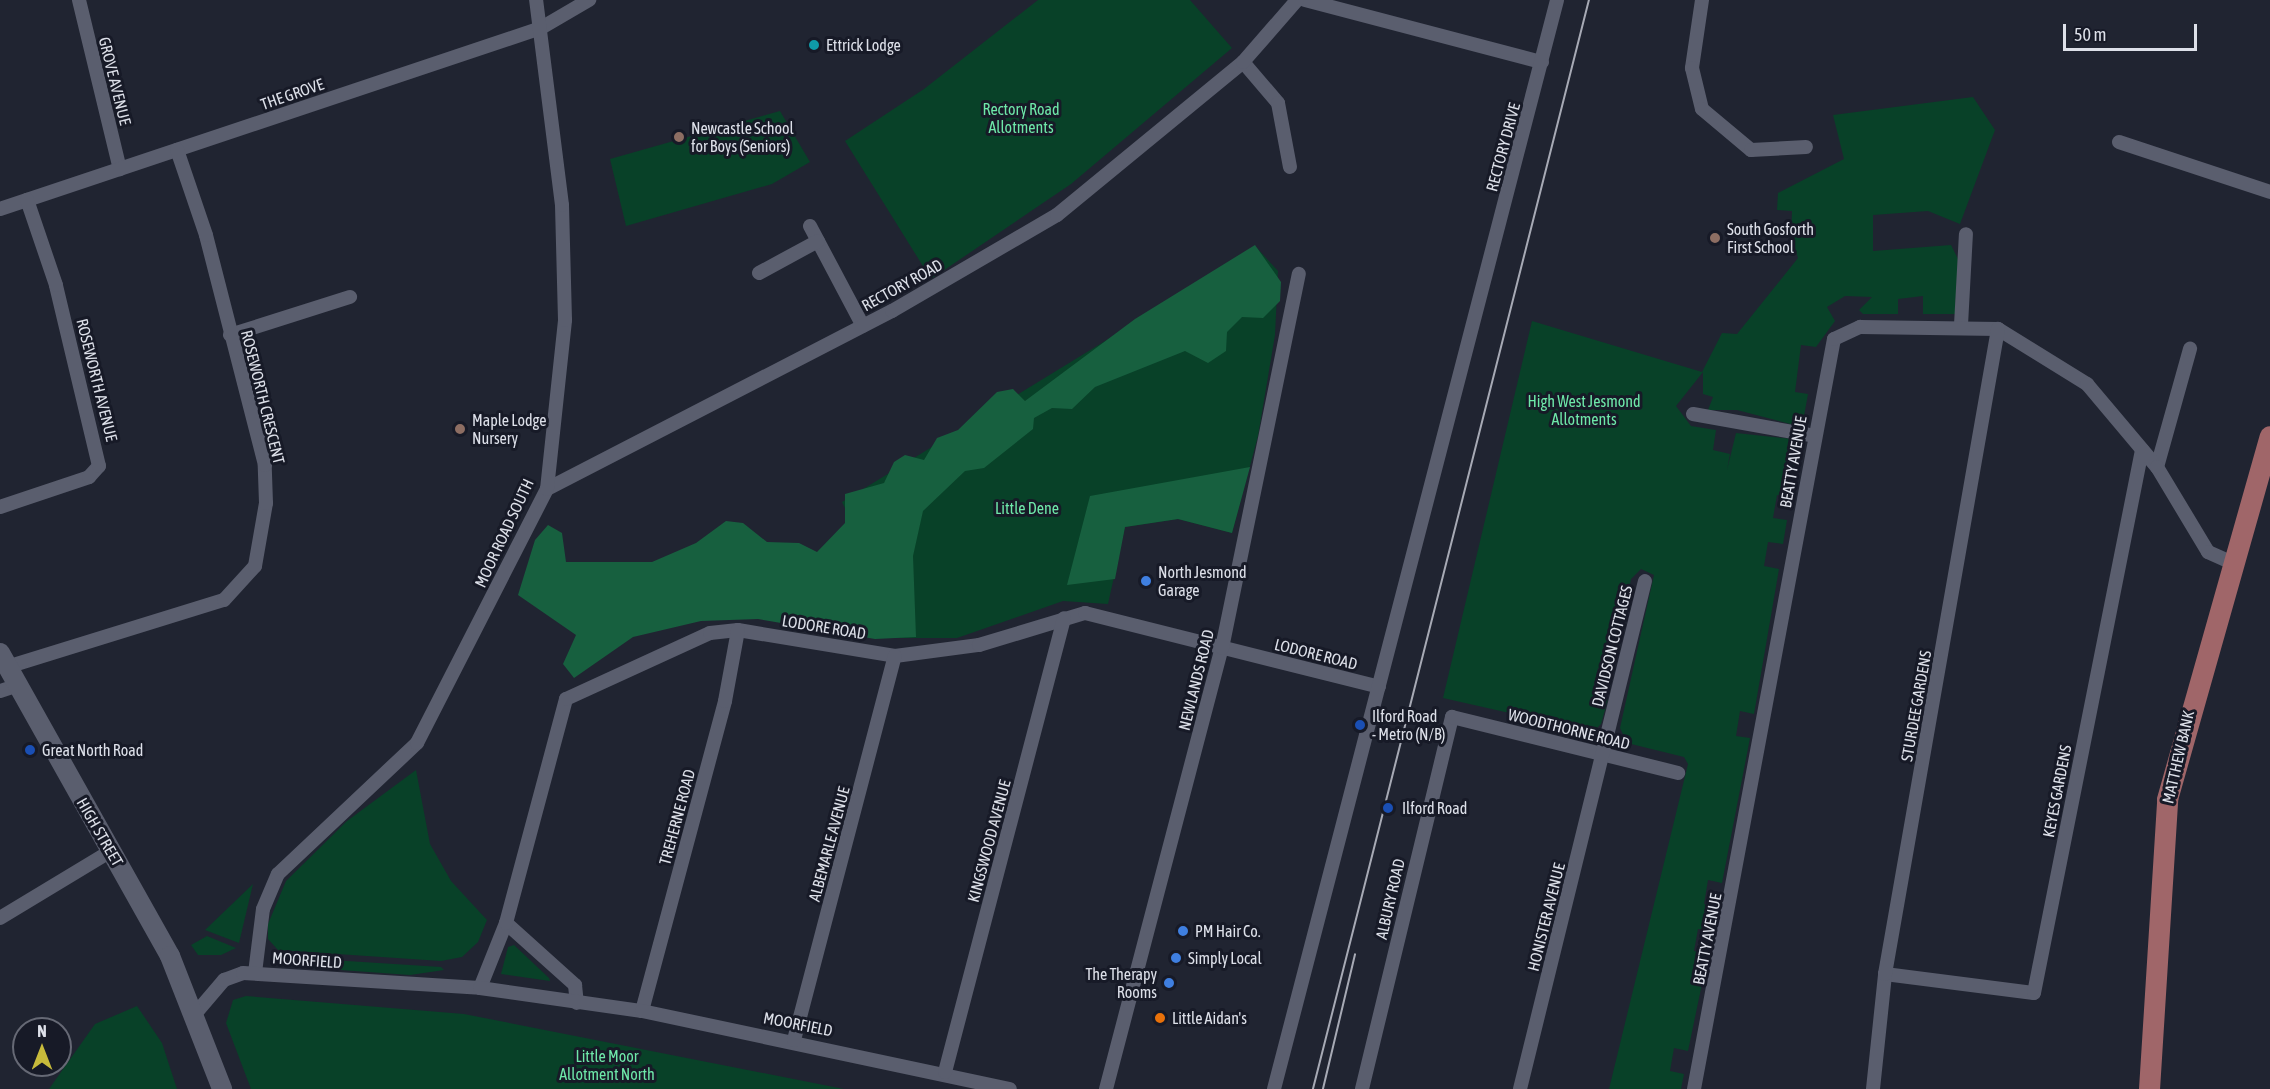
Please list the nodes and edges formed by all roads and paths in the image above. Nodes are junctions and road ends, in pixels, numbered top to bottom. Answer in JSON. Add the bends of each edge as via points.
{"nodes":[{"id":1,"x":79,"y":0,"type":"edge"},
{"id":2,"x":536,"y":0,"type":"edge"},
{"id":3,"x":589,"y":0,"type":"edge"},
{"id":4,"x":1297,"y":0,"type":"edge"},
{"id":5,"x":1305,"y":0,"type":"edge"},
{"id":6,"x":1557,"y":0,"type":"edge"},
{"id":7,"x":1702,"y":0,"type":"edge"},
{"id":8,"x":541,"y":28,"type":"junction"},
{"id":9,"x":1242,"y":62,"type":"junction"},
{"id":10,"x":1542,"y":62,"type":"junction"},
{"id":11,"x":2119,"y":142,"type":"dead end"},
{"id":12,"x":1806,"y":147,"type":"dead end"},
{"id":13,"x":177,"y":150,"type":"junction"},
{"id":14,"x":1290,"y":167,"type":"dead end"},
{"id":15,"x":120,"y":169,"type":"junction"},
{"id":16,"x":2270,"y":192,"type":"edge"},
{"id":17,"x":27,"y":200,"type":"junction"},
{"id":18,"x":0,"y":209,"type":"edge"},
{"id":19,"x":810,"y":226,"type":"dead end"},
{"id":20,"x":1966,"y":234,"type":"dead end"},
{"id":21,"x":818,"y":241,"type":"junction"},
{"id":22,"x":759,"y":273,"type":"dead end"},
{"id":23,"x":1299,"y":274,"type":"dead end"},
{"id":24,"x":350,"y":297,"type":"dead end"},
{"id":25,"x":1961,"y":325,"type":"junction"},
{"id":26,"x":863,"y":326,"type":"junction"},
{"id":27,"x":1998,"y":329,"type":"junction"},
{"id":28,"x":230,"y":334,"type":"junction"},
{"id":29,"x":2190,"y":349,"type":"dead end"},
{"id":30,"x":1693,"y":414,"type":"dead end"},
{"id":31,"x":1815,"y":436,"type":"junction"},
{"id":32,"x":2270,"y":436,"type":"edge"},
{"id":33,"x":2142,"y":450,"type":"junction"},
{"id":34,"x":2267,"y":460,"type":"edge"},
{"id":35,"x":2157,"y":466,"type":"junction"},
{"id":36,"x":547,"y":489,"type":"junction"},
{"id":37,"x":0,"y":507,"type":"edge"},
{"id":38,"x":2233,"y":563,"type":"junction"},
{"id":39,"x":1645,"y":581,"type":"dead end"},
{"id":40,"x":1064,"y":618,"type":"junction"},
{"id":41,"x":738,"y":630,"type":"junction"},
{"id":42,"x":1222,"y":648,"type":"junction"},
{"id":43,"x":895,"y":656,"type":"junction"},
{"id":44,"x":4,"y":660,"type":"edge"},
{"id":45,"x":1379,"y":687,"type":"junction"},
{"id":46,"x":9,"y":688,"type":"edge"},
{"id":47,"x":1452,"y":717,"type":"joint"},
{"id":48,"x":1604,"y":753,"type":"junction"},
{"id":49,"x":1678,"y":773,"type":"dead end"},
{"id":50,"x":111,"y":851,"type":"junction"},
{"id":51,"x":0,"y":918,"type":"edge"},
{"id":52,"x":506,"y":923,"type":"junction"},
{"id":53,"x":255,"y":973,"type":"junction"},
{"id":54,"x":1885,"y":974,"type":"junction"},
{"id":55,"x":480,"y":988,"type":"junction"},
{"id":56,"x":577,"y":1003,"type":"junction"},
{"id":57,"x":642,"y":1011,"type":"junction"},
{"id":58,"x":195,"y":1014,"type":"junction"},
{"id":59,"x":794,"y":1040,"type":"junction"},
{"id":60,"x":945,"y":1072,"type":"junction"},
{"id":61,"x":222,"y":1089,"type":"edge"},
{"id":62,"x":1010,"y":1089,"type":"edge"},
{"id":63,"x":1106,"y":1089,"type":"edge"},
{"id":64,"x":1274,"y":1089,"type":"edge"},
{"id":65,"x":1362,"y":1089,"type":"edge"},
{"id":66,"x":1520,"y":1089,"type":"edge"},
{"id":67,"x":1694,"y":1089,"type":"edge"},
{"id":68,"x":1873,"y":1089,"type":"edge"},
{"id":69,"x":2149,"y":1089,"type":"edge"}],
"edges":[{"from":1,"to":15,"type":"street","name":"GROVE AVENUE"},
{"from":2,"to":8,"type":"street","name":"MOOR ROAD SOUTH"},
{"from":3,"to":8,"type":"street","name":"THE GROVE"},
{"from":4,"to":9,"type":"street","name":"RECTORY ROAD"},
{"from":5,"to":10,"type":"street"},
{"from":6,"to":10,"type":"street","name":"RECTORY DRIVE"},
{"from":7,"to":12,"type":"street","via":[[1692,68],[1702,109],[1751,150]]},
{"from":8,"to":13,"type":"street","name":"THE GROVE"},
{"from":8,"to":36,"type":"street","name":"MOOR ROAD SOUTH","via":[[562,205],[565,320]]},
{"from":9,"to":14,"type":"street","via":[[1278,103]]},
{"from":9,"to":26,"type":"street","name":"RECTORY ROAD","via":[[1057,215]]},
{"from":10,"to":45,"type":"street","name":"RECTORY DRIVE"},
{"from":11,"to":16,"type":"street"},
{"from":13,"to":15,"type":"street","name":"THE GROVE"},
{"from":13,"to":28,"type":"street","name":"ROSEWORTH CRESCENT"},
{"from":15,"to":17,"type":"street","name":"THE GROVE"},
{"from":17,"to":18,"type":"street","name":"THE GROVE"},
{"from":17,"to":37,"type":"street","name":"ROSEWORTH AVENUE","via":[[56,285],[99,466],[89,477]]},
{"from":19,"to":21,"type":"street"},
{"from":20,"to":25,"type":"street"},
{"from":21,"to":22,"type":"street"},
{"from":21,"to":26,"type":"street"},
{"from":23,"to":42,"type":"street","name":"NEWLANDS ROAD"},
{"from":24,"to":28,"type":"street"},
{"from":25,"to":27,"type":"street","name":"BEATTY AVENUE"},
{"from":25,"to":31,"type":"street","name":"BEATTY AVENUE","via":[[1846,330],[1828,352]]},
{"from":26,"to":36,"type":"street","name":"RECTORY ROAD"},
{"from":27,"to":33,"type":"street","name":"BEATTY AVENUE","via":[[2087,384]]},
{"from":27,"to":54,"type":"street","name":"STURDEE GARDENS"},
{"from":28,"to":44,"type":"street","name":"ROSEWORTH CRESCENT","via":[[265,465],[266,502],[255,566],[224,600]]},
{"from":29,"to":35,"type":"street"},
{"from":30,"to":31,"type":"street"},
{"from":31,"to":67,"type":"street","name":"BEATTY AVENUE","via":[[1756,779]]},
{"from":32,"to":34,"type":"main road","name":"MATTHEW BANK"},
{"from":33,"to":35,"type":"street","name":"BEATTY AVENUE"},
{"from":33,"to":54,"type":"street","name":"KEYES GARDENS","via":[[2034,993]]},
{"from":34,"to":38,"type":"main road","name":"MATTHEW BANK"},
{"from":35,"to":38,"type":"street","name":"BEATTY AVENUE","via":[[2208,552]]},
{"from":36,"to":53,"type":"street","name":"MOOR ROAD SOUTH","via":[[417,743],[278,874],[263,909]]},
{"from":38,"to":69,"type":"main road","name":"MATTHEW BANK","via":[[2167,800]]},
{"from":39,"to":48,"type":"street","name":"DAVIDSON COTTAGES"},
{"from":40,"to":42,"type":"street","name":"LODORE ROAD","via":[[1085,613]]},
{"from":40,"to":43,"type":"street","name":"LODORE ROAD","via":[[978,645]]},
{"from":40,"to":60,"type":"street","name":"KINGSWOOD AVENUE"},
{"from":41,"to":43,"type":"street","name":"LODORE ROAD"},
{"from":41,"to":52,"type":"street","name":"LODORE ROAD","via":[[710,633],[566,699]]},
{"from":41,"to":57,"type":"street","name":"TREHERNE ROAD","via":[[725,701]]},
{"from":42,"to":45,"type":"street","name":"LODORE ROAD"},
{"from":42,"to":63,"type":"street","name":"NEWLANDS ROAD"},
{"from":43,"to":59,"type":"street","name":"ALBEMARLE AVENUE"},
{"from":44,"to":46,"type":"main road","name":"HIGH STREET"},
{"from":45,"to":64,"type":"street"},
{"from":46,"to":50,"type":"main road","name":"HIGH STREET"},
{"from":47,"to":48,"type":"street","name":"WOODTHORNE ROAD"},
{"from":47,"to":65,"type":"street","name":"ALBURY ROAD"},
{"from":48,"to":49,"type":"street","name":"WOODTHORNE ROAD"},
{"from":48,"to":66,"type":"street","name":"HONISTER AVENUE"},
{"from":50,"to":51,"type":"street"},
{"from":50,"to":58,"type":"main road","name":"HIGH STREET"},
{"from":52,"to":55,"type":"street","name":"LODORE ROAD"},
{"from":52,"to":56,"type":"street","via":[[575,985]]},
{"from":53,"to":55,"type":"street","name":"MOORFIELD"},
{"from":53,"to":58,"type":"street","name":"MOORFIELD","via":[[224,980]]},
{"from":54,"to":68,"type":"street","name":"STURDEE GARDENS"},
{"from":55,"to":56,"type":"street","name":"MOORFIELD"},
{"from":56,"to":57,"type":"street","name":"MOORFIELD"},
{"from":57,"to":59,"type":"street","name":"MOORFIELD"},
{"from":58,"to":61,"type":"main road"},
{"from":59,"to":60,"type":"street","name":"MOORFIELD"},
{"from":60,"to":62,"type":"street","name":"MOORFIELD"}]}
